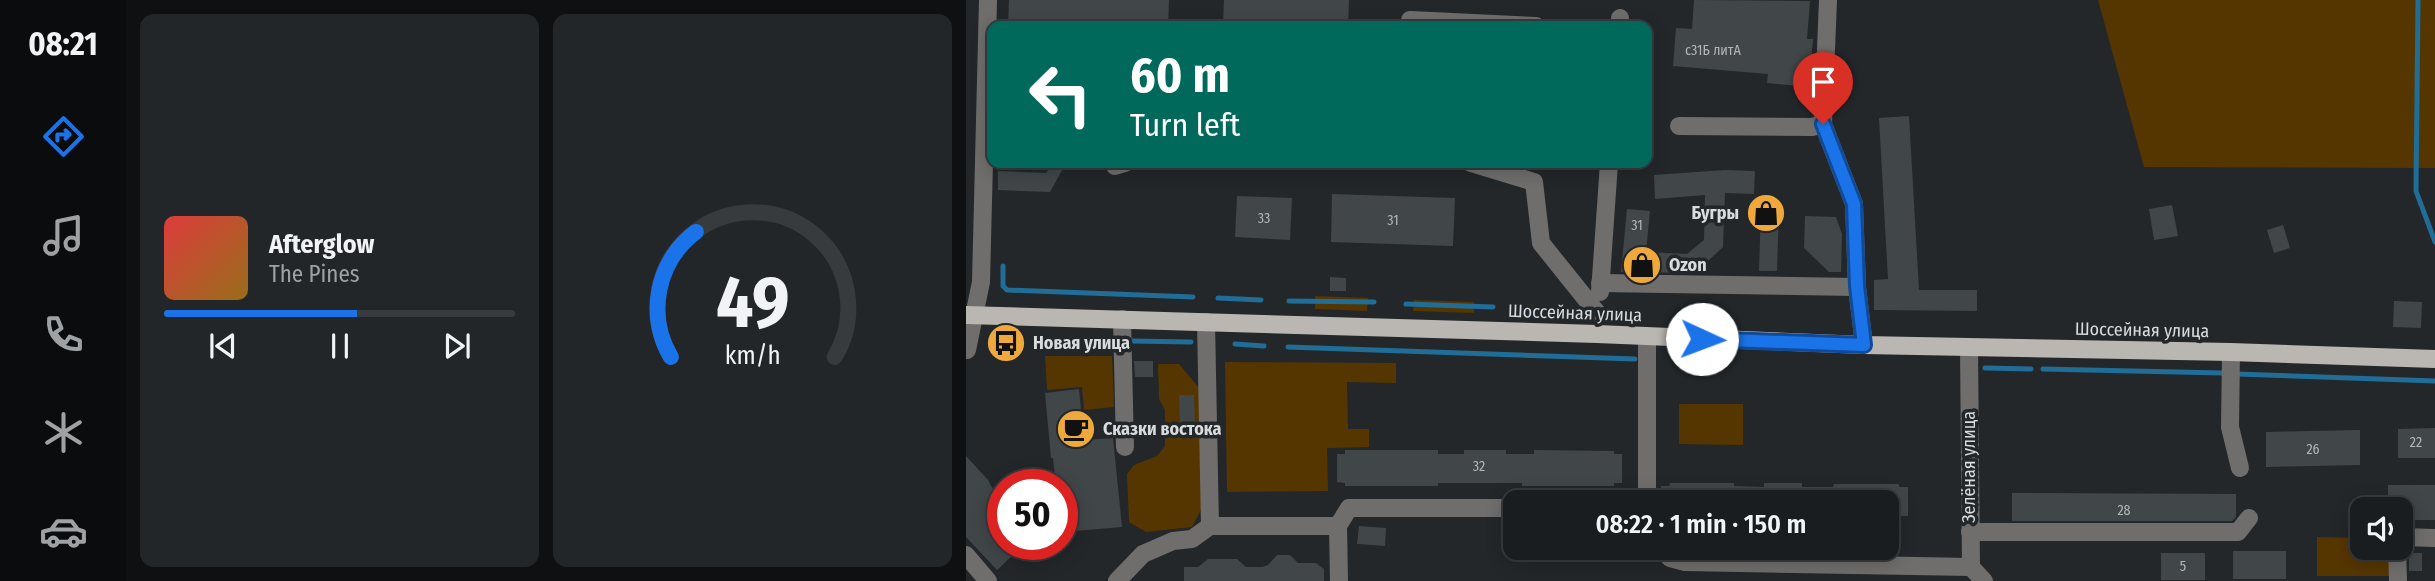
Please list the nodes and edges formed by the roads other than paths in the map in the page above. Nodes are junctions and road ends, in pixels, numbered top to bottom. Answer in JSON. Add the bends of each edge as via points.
{"nodes":[{"id":1,"x":988,"y":0,"type":"edge"},
{"id":2,"x":1828,"y":0,"type":"edge"},
{"id":3,"x":1410,"y":20,"type":"dead end"},
{"id":4,"x":988,"y":21,"type":"edge"},
{"id":5,"x":1431,"y":21,"type":"edge"},
{"id":6,"x":1823,"y":124,"type":"junction"},
{"id":7,"x":1679,"y":126,"type":"dead end"},
{"id":8,"x":987,"y":163,"type":"edge"},
{"id":9,"x":1488,"y":168,"type":"edge"},
{"id":10,"x":1609,"y":168,"type":"edge"},
{"id":11,"x":1600,"y":283,"type":"junction"},
{"id":12,"x":1857,"y":286,"type":"junction"},
{"id":13,"x":1598,"y":314,"type":"junction"},
{"id":14,"x":971,"y":315,"type":"edge"},
{"id":15,"x":1122,"y":319,"type":"junction"},
{"id":16,"x":1206,"y":322,"type":"junction"},
{"id":17,"x":1597,"y":334,"type":"junction"},
{"id":18,"x":1647,"y":337,"type":"junction"},
{"id":19,"x":1864,"y":345,"type":"junction"},
{"id":20,"x":1969,"y":348,"type":"junction"},
{"id":21,"x":967,"y":350,"type":"edge"},
{"id":22,"x":2231,"y":352,"type":"junction"},
{"id":23,"x":2435,"y":359,"type":"edge"},
{"id":24,"x":1125,"y":447,"type":"dead end"},
{"id":25,"x":2240,"y":468,"type":"dead end"},
{"id":26,"x":1647,"y":490,"type":"edge"},
{"id":27,"x":1503,"y":508,"type":"edge"},
{"id":28,"x":2249,"y":518,"type":"dead end"},
{"id":29,"x":1210,"y":526,"type":"junction"},
{"id":30,"x":1338,"y":526,"type":"junction"},
{"id":31,"x":1970,"y":532,"type":"junction"},
{"id":32,"x":2413,"y":537,"type":"edge"},
{"id":33,"x":2435,"y":538,"type":"edge"},
{"id":34,"x":966,"y":555,"type":"edge"},
{"id":35,"x":1678,"y":560,"type":"edge"},
{"id":36,"x":2397,"y":560,"type":"edge"},
{"id":37,"x":1971,"y":566,"type":"junction"},
{"id":38,"x":988,"y":581,"type":"edge"},
{"id":39,"x":1117,"y":581,"type":"edge"},
{"id":40,"x":1339,"y":581,"type":"edge"},
{"id":41,"x":1984,"y":581,"type":"edge"},
{"id":42,"x":2398,"y":581,"type":"edge"}],
"edges":[{"from":1,"to":4,"type":"street"},
{"from":2,"to":6,"type":"street"},
{"from":3,"to":5,"type":"street"},
{"from":6,"to":7,"type":"street"},
{"from":6,"to":12,"type":"street","via":[[1854,204]]},
{"from":8,"to":14,"type":"street","via":[[981,282]]},
{"from":9,"to":13,"type":"street","via":[[1534,182],[1541,243]]},
{"from":10,"to":11,"type":"street"},
{"from":11,"to":12,"type":"street"},
{"from":11,"to":13,"type":"street"},
{"from":12,"to":19,"type":"street"},
{"from":13,"to":17,"type":"street"},
{"from":14,"to":15,"type":"main road","name":"Шоссейная улица"},
{"from":14,"to":21,"type":"street"},
{"from":15,"to":16,"type":"main road","name":"Шоссейная улица"},
{"from":15,"to":24,"type":"street"},
{"from":16,"to":17,"type":"main road","name":"Шоссейная улица"},
{"from":16,"to":29,"type":"street"},
{"from":17,"to":18,"type":"main road","name":"Шоссейная улица"},
{"from":18,"to":19,"type":"main road","name":"Шоссейная улица"},
{"from":18,"to":26,"type":"street"},
{"from":19,"to":20,"type":"main road","name":"Шоссейная улица"},
{"from":20,"to":22,"type":"main road","name":"Шоссейная улица"},
{"from":20,"to":31,"type":"street","name":"Зелёная улица"},
{"from":22,"to":23,"type":"main road","name":"Шоссейная улица"},
{"from":22,"to":25,"type":"street","via":[[2230,427]]},
{"from":27,"to":30,"type":"street","via":[[1349,508]]},
{"from":28,"to":31,"type":"street","via":[[2238,532]]},
{"from":29,"to":30,"type":"street"},
{"from":29,"to":39,"type":"street","via":[[1192,539],[1173,541],[1143,554]]},
{"from":30,"to":40,"type":"street"},
{"from":31,"to":37,"type":"street","name":"Зелёная улица"},
{"from":32,"to":33,"type":"street"},
{"from":34,"to":38,"type":"street"},
{"from":35,"to":37,"type":"street"},
{"from":36,"to":42,"type":"street"},
{"from":37,"to":41,"type":"street"}]}
